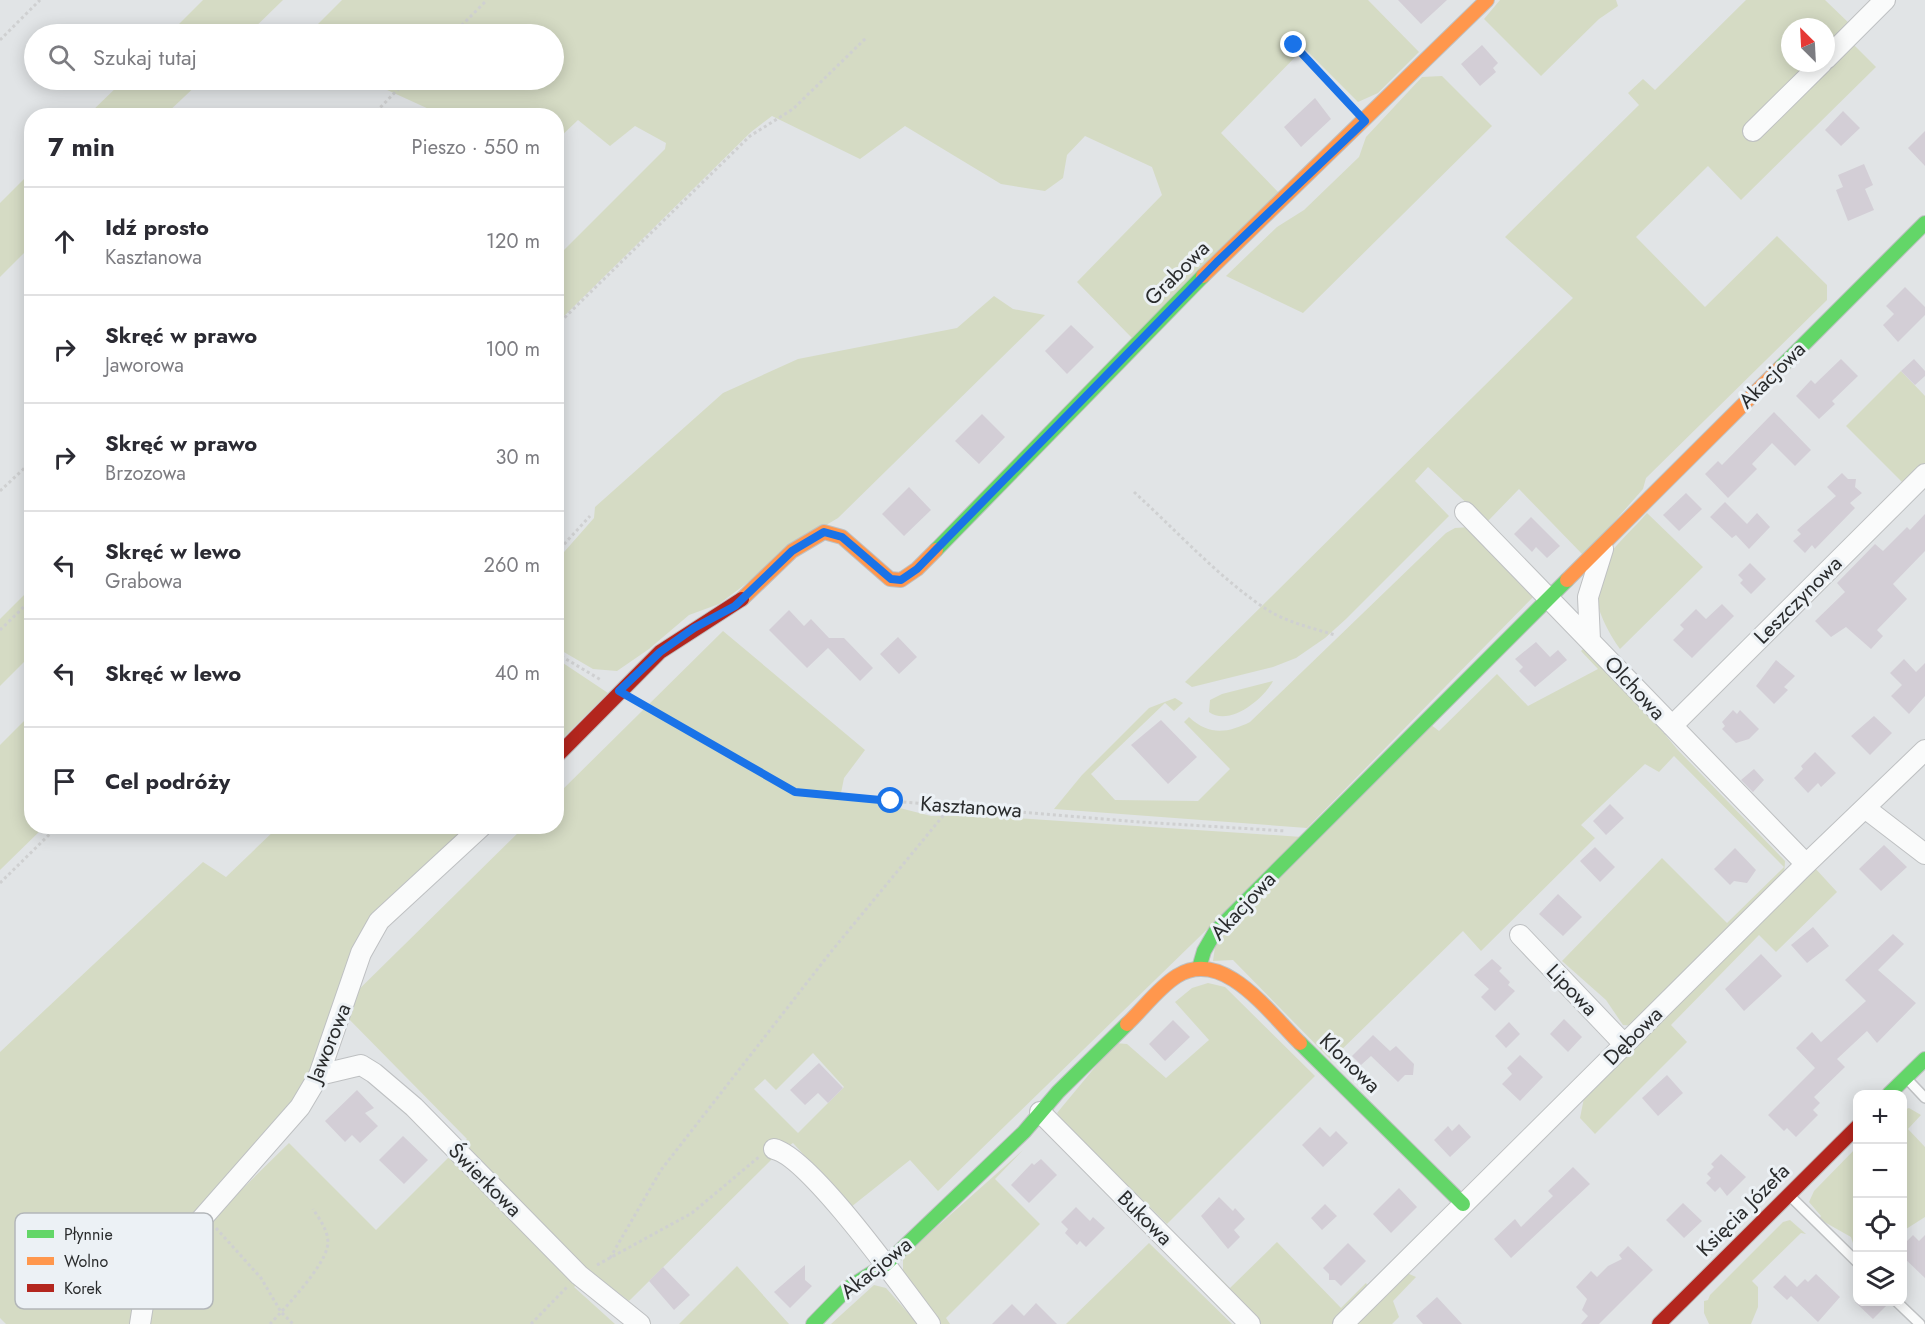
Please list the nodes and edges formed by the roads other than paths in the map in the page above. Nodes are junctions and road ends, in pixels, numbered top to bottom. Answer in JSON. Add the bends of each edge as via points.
{"nodes":[{"id":1,"x":1487,"y":0,"type":"edge"},
{"id":2,"x":1885,"y":0,"type":"edge"},
{"id":3,"x":1835,"y":49,"type":"edge"},
{"id":4,"x":1812,"y":72,"type":"edge"},
{"id":5,"x":1753,"y":131,"type":"dead end"},
{"id":6,"x":1925,"y":223,"type":"edge"},
{"id":7,"x":1925,"y":474,"type":"edge"},
{"id":8,"x":1465,"y":512,"type":"dead end"},
{"id":9,"x":1619,"y":527,"type":"junction"},
{"id":10,"x":1550,"y":597,"type":"junction"},
{"id":11,"x":1590,"y":640,"type":"junction"},
{"id":12,"x":1672,"y":726,"type":"junction"},
{"id":13,"x":564,"y":749,"type":"edge"},
{"id":14,"x":1925,"y":750,"type":"edge"},
{"id":15,"x":1865,"y":808,"type":"junction"},
{"id":16,"x":474,"y":834,"type":"edge"},
{"id":17,"x":1925,"y":854,"type":"edge"},
{"id":18,"x":1806,"y":864,"type":"junction"},
{"id":19,"x":1520,"y":936,"type":"dead end"},
{"id":20,"x":1199,"y":968,"type":"junction"},
{"id":21,"x":1624,"y":1044,"type":"junction"},
{"id":22,"x":1925,"y":1059,"type":"edge"},
{"id":23,"x":319,"y":1075,"type":"junction"},
{"id":24,"x":1906,"y":1078,"type":"junction"},
{"id":25,"x":1894,"y":1090,"type":"edge"},
{"id":26,"x":1925,"y":1098,"type":"edge"},
{"id":27,"x":1040,"y":1112,"type":"junction"},
{"id":28,"x":1853,"y":1130,"type":"edge"},
{"id":29,"x":774,"y":1149,"type":"road end"},
{"id":30,"x":1789,"y":1195,"type":"junction"},
{"id":31,"x":1463,"y":1204,"type":"junction"},
{"id":32,"x":206,"y":1213,"type":"edge"},
{"id":33,"x":1853,"y":1259,"type":"edge"},
{"id":34,"x":886,"y":1264,"type":"junction"},
{"id":35,"x":1901,"y":1306,"type":"edge"},
{"id":36,"x":142,"y":1309,"type":"edge"},
{"id":37,"x":140,"y":1324,"type":"edge"},
{"id":38,"x":640,"y":1324,"type":"edge"},
{"id":39,"x":813,"y":1324,"type":"edge"},
{"id":40,"x":930,"y":1324,"type":"edge"},
{"id":41,"x":1250,"y":1324,"type":"edge"},
{"id":42,"x":1343,"y":1324,"type":"edge"},
{"id":43,"x":1659,"y":1324,"type":"edge"},
{"id":44,"x":1920,"y":1324,"type":"edge"}],
"edges":[{"from":1,"to":13,"type":"street","name":"Grabowa","via":[[1217,262],[917,569],[901,580],[891,579],[842,537],[824,532],[792,551],[735,606],[660,652]]},
{"from":2,"to":3,"type":"street"},
{"from":4,"to":5,"type":"street"},
{"from":6,"to":9,"type":"street","name":"Akacjowa"},
{"from":7,"to":12,"type":"street","name":"Leszczynowa"},
{"from":8,"to":10,"type":"street","name":"Olchowa"},
{"from":9,"to":10,"type":"street","name":"Akacjowa"},
{"from":9,"to":11,"type":"street","name":"Akacjowa","via":[[1601,552],[1593,574],[1588,597]]},
{"from":10,"to":11,"type":"street","name":"Olchowa"},
{"from":10,"to":20,"type":"street","name":"Akacjowa","via":[[1215,932]]},
{"from":11,"to":12,"type":"street","name":"Olchowa"},
{"from":12,"to":18,"type":"street","name":"Olchowa"},
{"from":14,"to":15,"type":"street","name":"Dębowa"},
{"from":15,"to":17,"type":"street"},
{"from":15,"to":18,"type":"street","name":"Dębowa"},
{"from":16,"to":23,"type":"street","name":"Jaworowa","via":[[379,921],[361,953]]},
{"from":18,"to":21,"type":"street","name":"Dębowa"},
{"from":19,"to":21,"type":"street","name":"Lipowa"},
{"from":20,"to":27,"type":"street","name":"Akacjowa","via":[[1175,977]]},
{"from":20,"to":31,"type":"street","name":"Klonowa","via":[[1220,970],[1233,977]]},
{"from":21,"to":31,"type":"street","name":"Dębowa"},
{"from":22,"to":24,"type":"street"},
{"from":23,"to":32,"type":"street","name":"Jaworowa","via":[[300,1107]]},
{"from":23,"to":38,"type":"street","name":"Świerkowa","via":[[361,1065],[374,1073],[414,1107],[579,1275]]},
{"from":24,"to":25,"type":"street"},
{"from":24,"to":26,"type":"lane"},
{"from":27,"to":34,"type":"street","name":"Akacjowa"},
{"from":27,"to":41,"type":"street","name":"Bukowa"},
{"from":28,"to":30,"type":"street","name":"Księcia Józefa"},
{"from":29,"to":34,"type":"street","via":[[790,1155]]},
{"from":30,"to":33,"type":"lane"},
{"from":30,"to":43,"type":"street","name":"Księcia Józefa"},
{"from":31,"to":42,"type":"street","name":"Dębowa"},
{"from":34,"to":39,"type":"street","name":"Akacjowa","via":[[848,1288]]},
{"from":34,"to":40,"type":"street"},
{"from":35,"to":44,"type":"lane"},
{"from":36,"to":37,"type":"street","name":"Jaworowa"}]}
